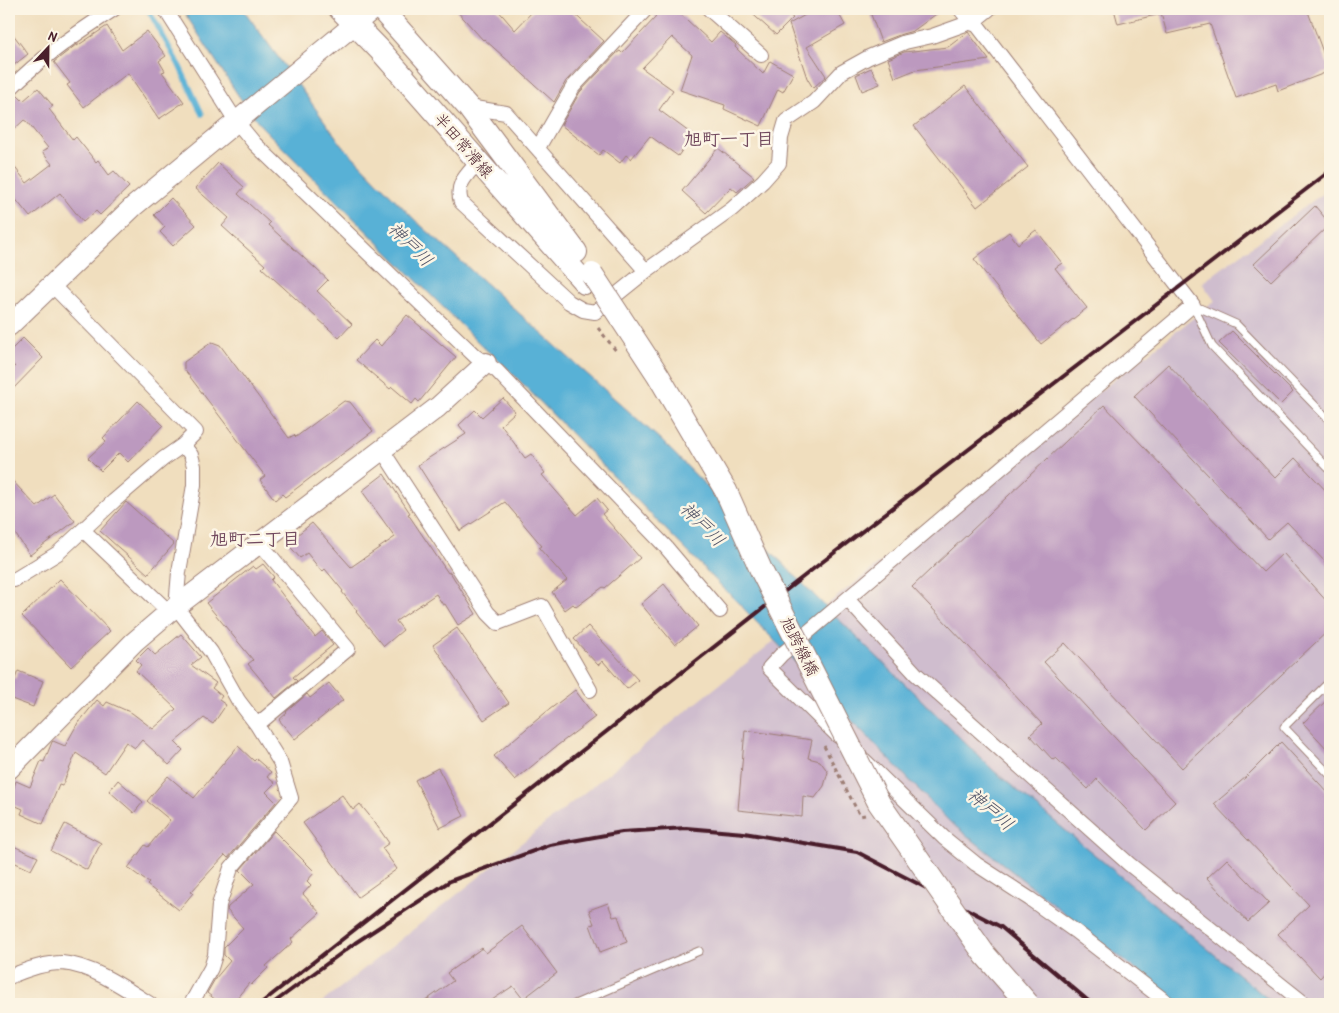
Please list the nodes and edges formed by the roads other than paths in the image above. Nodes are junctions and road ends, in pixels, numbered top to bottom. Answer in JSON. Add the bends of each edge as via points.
{"nodes":[{"id":1,"x":114,"y":9,"type":"edge"},
{"id":2,"x":165,"y":9,"type":"edge"},
{"id":3,"x":373,"y":9,"type":"edge"},
{"id":4,"x":382,"y":9,"type":"edge"},
{"id":5,"x":646,"y":9,"type":"edge"},
{"id":6,"x":709,"y":9,"type":"edge"},
{"id":7,"x":976,"y":13,"type":"edge"},
{"id":8,"x":348,"y":16,"type":"edge"},
{"id":9,"x":761,"y":55,"type":"dead end"},
{"id":10,"x":9,"y":90,"type":"edge"},
{"id":11,"x":468,"y":107,"type":"junction"},
{"id":12,"x":236,"y":120,"type":"junction"},
{"id":13,"x":538,"y":148,"type":"junction"},
{"id":14,"x":478,"y":162,"type":"junction"},
{"id":15,"x":646,"y":271,"type":"junction"},
{"id":16,"x":589,"y":279,"type":"junction"},
{"id":17,"x":52,"y":285,"type":"junction"},
{"id":18,"x":1193,"y":305,"type":"junction"},
{"id":19,"x":9,"y":326,"type":"edge"},
{"id":20,"x":486,"y":363,"type":"junction"},
{"id":21,"x":1330,"y":421,"type":"edge"},
{"id":22,"x":183,"y":445,"type":"junction"},
{"id":23,"x":382,"y":450,"type":"junction"},
{"id":24,"x":1330,"y":470,"type":"edge"},
{"id":25,"x":83,"y":530,"type":"junction"},
{"id":26,"x":260,"y":543,"type":"junction"},
{"id":27,"x":14,"y":580,"type":"dead end"},
{"id":28,"x":848,"y":599,"type":"junction"},
{"id":29,"x":173,"y":610,"type":"junction"},
{"id":30,"x":720,"y":611,"type":"dead end"},
{"id":31,"x":1330,"y":681,"type":"edge"},
{"id":32,"x":590,"y":690,"type":"dead end"},
{"id":33,"x":257,"y":725,"type":"junction"},
{"id":34,"x":9,"y":769,"type":"edge"},
{"id":35,"x":1330,"y":776,"type":"edge"},
{"id":36,"x":699,"y":951,"type":"dead end"},
{"id":37,"x":9,"y":977,"type":"edge"},
{"id":38,"x":150,"y":1004,"type":"edge"},
{"id":39,"x":191,"y":1004,"type":"edge"},
{"id":40,"x":575,"y":1004,"type":"edge"},
{"id":41,"x":1014,"y":1004,"type":"edge"},
{"id":42,"x":1028,"y":1004,"type":"edge"},
{"id":43,"x":1169,"y":1004,"type":"edge"},
{"id":44,"x":1305,"y":1004,"type":"edge"}],
"edges":[{"from":1,"to":10,"type":"street","via":[[72,36]]},
{"from":2,"to":12,"type":"street"},
{"from":3,"to":8,"type":"street"},
{"from":4,"to":11,"type":"main road","name":"半田常滑線"},
{"from":5,"to":13,"type":"street","via":[[573,87]]},
{"from":6,"to":9,"type":"street"},
{"from":7,"to":15,"type":"street","via":[[932,36],[905,42],[842,72],[814,102],[786,121],[779,163],[763,181],[732,209]]},
{"from":7,"to":18,"type":"street"},
{"from":8,"to":12,"type":"street","via":[[300,68]]},
{"from":8,"to":14,"type":"main road","name":"半田常滑線"},
{"from":11,"to":13,"type":"street","via":[[506,113]]},
{"from":11,"to":16,"type":"main road","name":"半田常滑線"},
{"from":12,"to":17,"type":"street","via":[[134,206]]},
{"from":12,"to":20,"type":"street","via":[[255,144]]},
{"from":13,"to":15,"type":"street"},
{"from":14,"to":15,"type":"street","via":[[461,184],[458,192],[461,202],[582,310],[595,312]]},
{"from":14,"to":16,"type":"main road","name":"半田常滑線"},
{"from":16,"to":41,"type":"main road","name":"旭跨線橋","via":[[700,469],[873,808],[977,961]]},
{"from":16,"to":42,"type":"main road","name":"旭跨線橋","bridge":true,"via":[[658,375],[726,491],[761,570],[879,803],[985,955]]},
{"from":17,"to":19,"type":"street"},
{"from":17,"to":22,"type":"street","via":[[196,432]]},
{"from":18,"to":21,"type":"lane","via":[[1236,324]]},
{"from":18,"to":24,"type":"lane","via":[[1212,346]]},
{"from":18,"to":28,"type":"street"},
{"from":20,"to":23,"type":"street","via":[[438,407]]},
{"from":20,"to":30,"type":"street","via":[[665,546]]},
{"from":22,"to":25,"type":"street"},
{"from":22,"to":29,"type":"street","via":[[191,455],[194,485]]},
{"from":23,"to":26,"type":"street"},
{"from":23,"to":32,"type":"street","via":[[488,613],[498,624],[542,606]]},
{"from":25,"to":27,"type":"street","via":[[58,553]]},
{"from":25,"to":29,"type":"street"},
{"from":26,"to":29,"type":"street"},
{"from":26,"to":33,"type":"street","via":[[348,649]]},
{"from":28,"to":43,"type":"street","via":[[769,668],[944,838],[976,864],[1074,930]]},
{"from":28,"to":44,"type":"street","via":[[916,674],[1129,864]]},
{"from":29,"to":33,"type":"street","via":[[211,652],[238,700]]},
{"from":29,"to":34,"type":"street","via":[[134,642]]},
{"from":31,"to":35,"type":"lane","via":[[1284,727]]},
{"from":33,"to":39,"type":"street","via":[[280,762],[291,798],[231,868],[218,905],[215,955]]},
{"from":36,"to":40,"type":"lane"},
{"from":37,"to":38,"type":"street","via":[[31,968],[60,963],[81,966]]}]}
